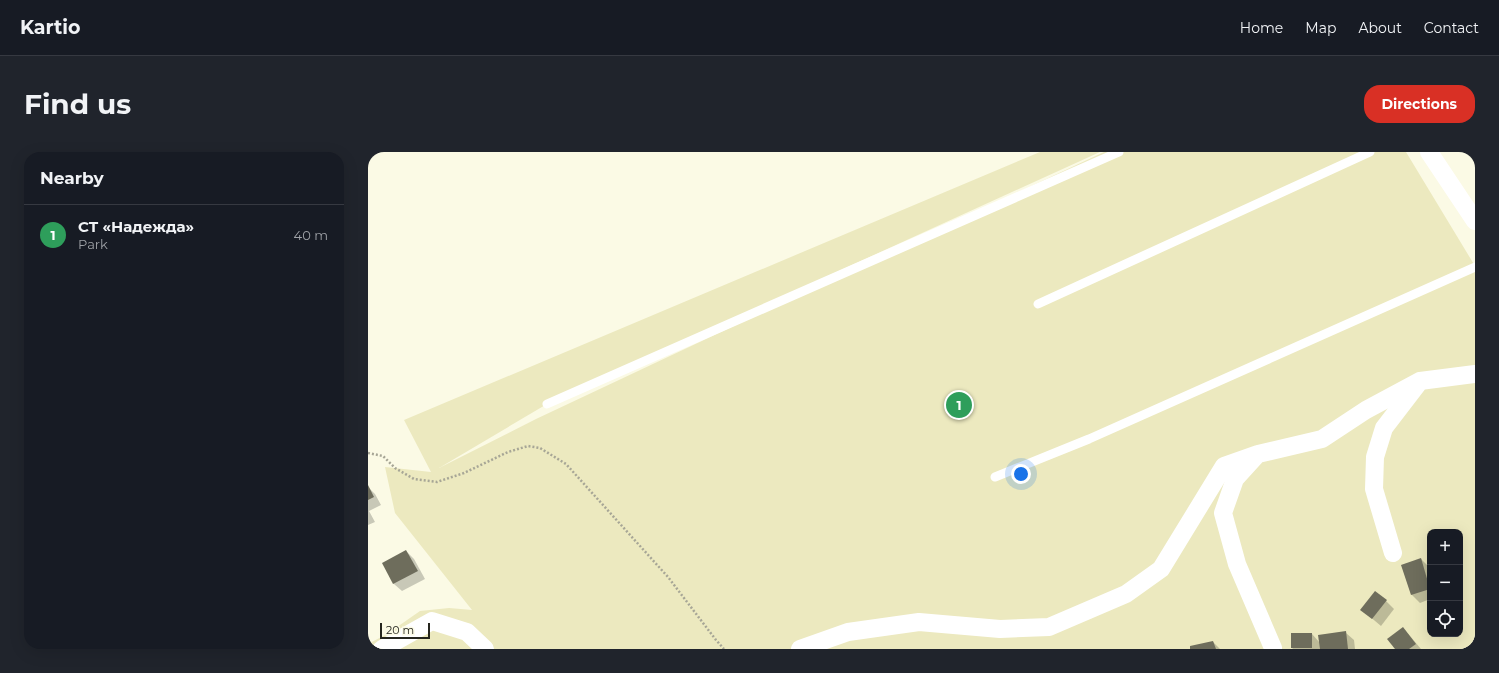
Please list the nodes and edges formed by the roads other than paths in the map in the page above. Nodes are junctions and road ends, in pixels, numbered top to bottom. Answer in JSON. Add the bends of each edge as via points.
{"nodes":[{"id":1,"x":1119,"y":152,"type":"edge"},
{"id":2,"x":1370,"y":152,"type":"edge"},
{"id":3,"x":1429,"y":152,"type":"edge"},
{"id":4,"x":1475,"y":221,"type":"edge"},
{"id":5,"x":1475,"y":267,"type":"edge"},
{"id":6,"x":1038,"y":304,"type":"dead end"},
{"id":7,"x":1475,"y":374,"type":"edge"},
{"id":8,"x":1420,"y":381,"type":"junction"},
{"id":9,"x":547,"y":404,"type":"dead end"},
{"id":10,"x":1258,"y":454,"type":"junction"},
{"id":11,"x":995,"y":478,"type":"dead end"},
{"id":12,"x":1393,"y":553,"type":"dead end"},
{"id":13,"x":1273,"y":648,"type":"dead end"},
{"id":14,"x":382,"y":649,"type":"edge"},
{"id":15,"x":485,"y":649,"type":"edge"},
{"id":16,"x":800,"y":649,"type":"edge"}],
"edges":[{"from":1,"to":9,"type":"lane"},
{"from":2,"to":6,"type":"lane"},
{"from":3,"to":4,"type":"street"},
{"from":5,"to":11,"type":"lane","via":[[1090,439]]},
{"from":7,"to":8,"type":"street"},
{"from":8,"to":10,"type":"street","via":[[1366,410],[1322,439]]},
{"from":8,"to":12,"type":"street","via":[[1384,428],[1375,457],[1374,489]]},
{"from":10,"to":13,"type":"street","via":[[1235,479],[1223,513],[1237,564]]},
{"from":10,"to":16,"type":"street","via":[[1224,466],[1161,569],[1126,594],[1049,627],[1000,629],[919,622],[848,632]]},
{"from":14,"to":15,"type":"street","via":[[432,621],[467,632]]}]}
